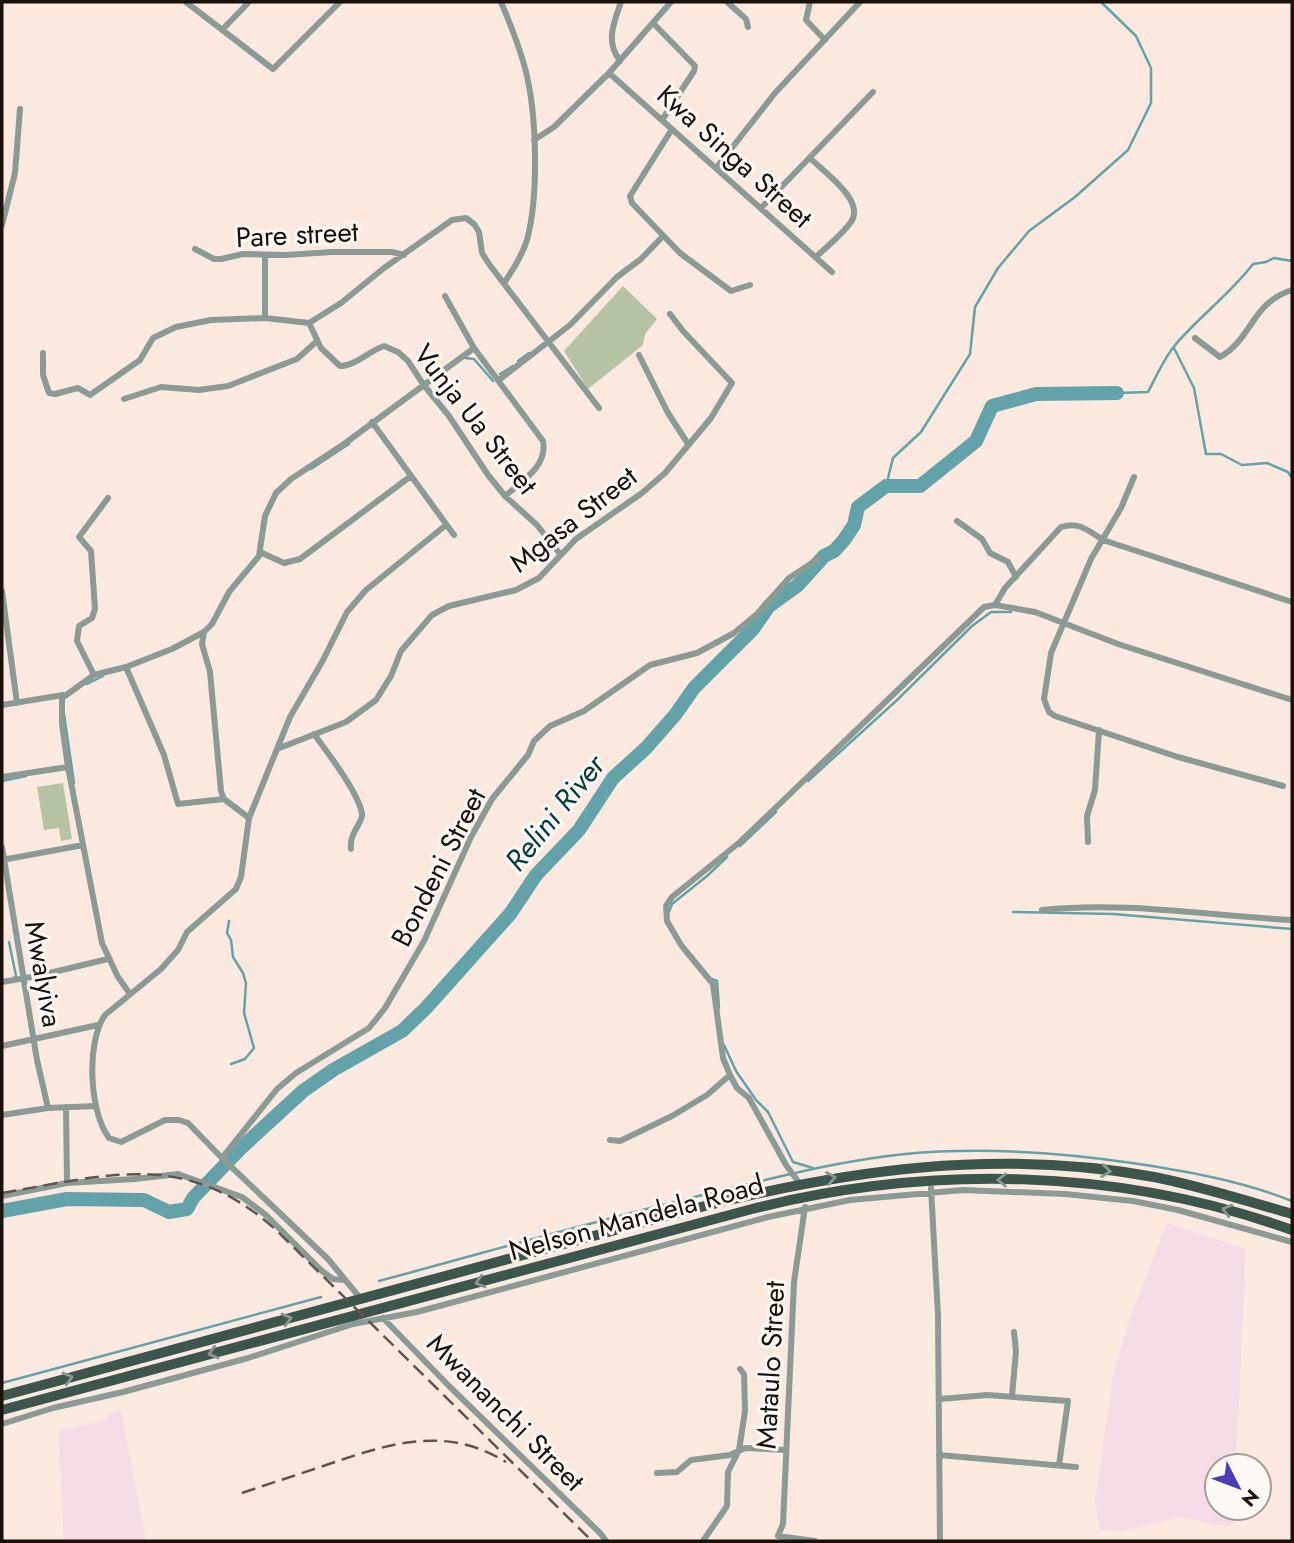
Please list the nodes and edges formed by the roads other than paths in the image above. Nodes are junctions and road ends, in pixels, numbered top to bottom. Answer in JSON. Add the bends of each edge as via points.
{"nodes":[{"id":1,"x":186,"y":2,"type":"edge"},
{"id":2,"x":249,"y":2,"type":"edge"},
{"id":3,"x":340,"y":2,"type":"edge"},
{"id":4,"x":500,"y":2,"type":"edge"},
{"id":5,"x":621,"y":2,"type":"edge"},
{"id":6,"x":671,"y":2,"type":"edge"},
{"id":7,"x":727,"y":2,"type":"edge"},
{"id":8,"x":810,"y":2,"type":"edge"},
{"id":9,"x":860,"y":2,"type":"edge"},
{"id":10,"x":654,"y":24,"type":"junction"},
{"id":11,"x":748,"y":27,"type":"dead end"},
{"id":12,"x":222,"y":30,"type":"junction"},
{"id":13,"x":825,"y":40,"type":"junction"},
{"id":14,"x":620,"y":61,"type":"junction"},
{"id":15,"x":610,"y":73,"type":"junction"},
{"id":16,"x":873,"y":92,"type":"dead end"},
{"id":17,"x":20,"y":109,"type":"dead end"},
{"id":18,"x":662,"y":120,"type":"junction"},
{"id":19,"x":672,"y":129,"type":"junction"},
{"id":20,"x":534,"y":140,"type":"junction"},
{"id":21,"x":810,"y":158,"type":"junction"},
{"id":22,"x":716,"y":168,"type":"junction"},
{"id":23,"x":761,"y":208,"type":"junction"},
{"id":24,"x":2,"y":225,"type":"edge"},
{"id":25,"x":663,"y":236,"type":"junction"},
{"id":26,"x":195,"y":249,"type":"dead end"},
{"id":27,"x":265,"y":255,"type":"junction"},
{"id":28,"x":404,"y":255,"type":"junction"},
{"id":29,"x":816,"y":257,"type":"junction"},
{"id":30,"x":832,"y":272,"type":"dead end"},
{"id":31,"x":504,"y":283,"type":"junction"},
{"id":32,"x":750,"y":285,"type":"dead end"},
{"id":33,"x":1292,"y":290,"type":"edge"},
{"id":34,"x":445,"y":296,"type":"dead end"},
{"id":35,"x":670,"y":314,"type":"dead end"},
{"id":36,"x":265,"y":318,"type":"junction"},
{"id":37,"x":309,"y":323,"type":"junction"},
{"id":38,"x":1195,"y":338,"type":"dead end"},
{"id":39,"x":317,"y":341,"type":"junction"},
{"id":40,"x":548,"y":341,"type":"junction"},
{"id":41,"x":474,"y":348,"type":"junction"},
{"id":42,"x":43,"y":354,"type":"dead end"},
{"id":43,"x":639,"y":355,"type":"dead end"},
{"id":44,"x":499,"y":380,"type":"junction"},
{"id":45,"x":423,"y":384,"type":"junction"},
{"id":46,"x":124,"y":399,"type":"dead end"},
{"id":47,"x":599,"y":408,"type":"dead end"},
{"id":48,"x":372,"y":422,"type":"junction"},
{"id":49,"x":688,"y":444,"type":"junction"},
{"id":50,"x":411,"y":476,"type":"junction"},
{"id":51,"x":1134,"y":477,"type":"dead end"},
{"id":52,"x":505,"y":496,"type":"junction"},
{"id":53,"x":108,"y":498,"type":"dead end"},
{"id":54,"x":957,"y":521,"type":"dead end"},
{"id":55,"x":446,"y":524,"type":"junction"},
{"id":56,"x":454,"y":536,"type":"dead end"},
{"id":57,"x":1104,"y":540,"type":"junction"},
{"id":58,"x":260,"y":552,"type":"junction"},
{"id":59,"x":560,"y":554,"type":"junction"},
{"id":60,"x":818,"y":559,"type":"dead end"},
{"id":61,"x":1016,"y":577,"type":"junction"},
{"id":62,"x":2,"y":591,"type":"edge"},
{"id":63,"x":1292,"y":602,"type":"edge"},
{"id":64,"x":995,"y":605,"type":"junction"},
{"id":65,"x":1063,"y":625,"type":"junction"},
{"id":66,"x":204,"y":632,"type":"junction"},
{"id":67,"x":126,"y":667,"type":"junction"},
{"id":68,"x":94,"y":675,"type":"junction"},
{"id":69,"x":63,"y":695,"type":"junction"},
{"id":70,"x":1292,"y":700,"type":"edge"},
{"id":71,"x":17,"y":704,"type":"junction"},
{"id":72,"x":2,"y":705,"type":"edge"},
{"id":73,"x":1099,"y":730,"type":"junction"},
{"id":74,"x":314,"y":734,"type":"junction"},
{"id":75,"x":277,"y":749,"type":"junction"},
{"id":76,"x":68,"y":767,"type":"junction"},
{"id":77,"x":2,"y":778,"type":"edge"},
{"id":78,"x":1283,"y":786,"type":"dead end"},
{"id":79,"x":224,"y":799,"type":"junction"},
{"id":80,"x":249,"y":818,"type":"junction"},
{"id":81,"x":1088,"y":842,"type":"dead end"},
{"id":82,"x":83,"y":845,"type":"junction"},
{"id":83,"x":2,"y":847,"type":"edge"},
{"id":84,"x":351,"y":849,"type":"dead end"},
{"id":85,"x":3,"y":860,"type":"edge"},
{"id":86,"x":1042,"y":910,"type":"dead end"},
{"id":87,"x":1292,"y":920,"type":"edge"},
{"id":88,"x":108,"y":959,"type":"junction"},
{"id":89,"x":22,"y":978,"type":"junction"},
{"id":90,"x":2,"y":982,"type":"edge"},
{"id":91,"x":130,"y":994,"type":"junction"},
{"id":92,"x":98,"y":1025,"type":"junction"},
{"id":93,"x":34,"y":1039,"type":"junction"},
{"id":94,"x":2,"y":1045,"type":"edge"},
{"id":95,"x":730,"y":1076,"type":"junction"},
{"id":96,"x":96,"y":1106,"type":"junction"},
{"id":97,"x":66,"y":1107,"type":"junction"},
{"id":98,"x":48,"y":1108,"type":"junction"},
{"id":99,"x":2,"y":1115,"type":"edge"},
{"id":100,"x":610,"y":1140,"type":"dead end"},
{"id":101,"x":223,"y":1159,"type":"junction"},
{"id":102,"x":1061,"y":1166,"type":"junction"},
{"id":103,"x":931,"y":1180,"type":"junction"},
{"id":104,"x":1063,"y":1180,"type":"junction"},
{"id":105,"x":67,"y":1183,"type":"junction"},
{"id":106,"x":800,"y":1184,"type":"junction"},
{"id":107,"x":931,"y":1192,"type":"junction"},
{"id":108,"x":806,"y":1195,"type":"junction"},
{"id":109,"x":2,"y":1196,"type":"edge"},
{"id":110,"x":804,"y":1210,"type":"junction"},
{"id":111,"x":1292,"y":1214,"type":"edge"},
{"id":112,"x":1292,"y":1230,"type":"edge"},
{"id":113,"x":1292,"y":1242,"type":"edge"},
{"id":114,"x":345,"y":1280,"type":"junction"},
{"id":115,"x":361,"y":1298,"type":"junction"},
{"id":116,"x":381,"y":1315,"type":"junction"},
{"id":117,"x":1014,"y":1332,"type":"dead end"},
{"id":118,"x":740,"y":1369,"type":"dead end"},
{"id":119,"x":2,"y":1396,"type":"edge"},
{"id":120,"x":1012,"y":1396,"type":"junction"},
{"id":121,"x":940,"y":1399,"type":"junction"},
{"id":122,"x":2,"y":1410,"type":"edge"},
{"id":123,"x":2,"y":1424,"type":"edge"},
{"id":124,"x":739,"y":1450,"type":"junction"},
{"id":125,"x":786,"y":1450,"type":"junction"},
{"id":126,"x":939,"y":1455,"type":"junction"},
{"id":127,"x":1059,"y":1465,"type":"junction"},
{"id":128,"x":1076,"y":1467,"type":"dead end"},
{"id":129,"x":657,"y":1473,"type":"dead end"},
{"id":130,"x":606,"y":1541,"type":"edge"},
{"id":131,"x":702,"y":1541,"type":"edge"},
{"id":132,"x":815,"y":1541,"type":"edge"},
{"id":133,"x":940,"y":1541,"type":"edge"}],
"edges":[{"from":1,"to":12,"type":"street"},
{"from":2,"to":12,"type":"street"},
{"from":3,"to":12,"type":"street","via":[[271,69]]},
{"from":4,"to":20,"type":"street","via":[[526,71]]},
{"from":5,"to":14,"type":"street","via":[[610,37]]},
{"from":6,"to":10,"type":"street"},
{"from":7,"to":11,"type":"street","via":[[746,19]]},
{"from":8,"to":13,"type":"street","via":[[806,20]]},
{"from":9,"to":13,"type":"street"},
{"from":10,"to":14,"type":"street"},
{"from":10,"to":18,"type":"street","via":[[695,66]]},
{"from":13,"to":22,"type":"street","via":[[775,93]]},
{"from":14,"to":15,"type":"street"},
{"from":15,"to":18,"type":"street","name":"Kwa Singa Street"},
{"from":15,"to":20,"type":"street"},
{"from":16,"to":21,"type":"street"},
{"from":17,"to":24,"type":"street","via":[[15,173]]},
{"from":18,"to":19,"type":"street","name":"Kwa Singa Street"},
{"from":19,"to":22,"type":"street","name":"Kwa Singa Street"},
{"from":19,"to":25,"type":"street","via":[[631,196],[638,211]]},
{"from":20,"to":31,"type":"street","via":[[531,218],[521,256]]},
{"from":21,"to":23,"type":"street"},
{"from":21,"to":29,"type":"street","via":[[852,199],[855,211],[851,222]]},
{"from":22,"to":23,"type":"street","name":"Kwa Singa Street"},
{"from":23,"to":29,"type":"street","name":"Kwa Singa Street"},
{"from":25,"to":32,"type":"street","via":[[731,291]]},
{"from":25,"to":40,"type":"street"},
{"from":26,"to":27,"type":"street","name":"Pare street","via":[[218,259]]},
{"from":27,"to":28,"type":"street","name":"Pare street","via":[[392,251]]},
{"from":27,"to":36,"type":"street"},
{"from":28,"to":31,"type":"street","via":[[452,220],[466,218],[477,228],[482,253]]},
{"from":28,"to":37,"type":"street"},
{"from":29,"to":30,"type":"street","name":"Kwa Singa Street"},
{"from":31,"to":40,"type":"street"},
{"from":33,"to":38,"type":"street","via":[[1271,300],[1256,314],[1240,341],[1220,357]]},
{"from":34,"to":41,"type":"street"},
{"from":35,"to":49,"type":"street","name":"Mgasa Street","via":[[732,383]]},
{"from":36,"to":37,"type":"street"},
{"from":36,"to":42,"type":"street","via":[[176,327],[153,338],[139,360],[90,395],[78,388],[49,393]]},
{"from":37,"to":39,"type":"street"},
{"from":39,"to":45,"type":"street","name":"Vunja Ua Street","via":[[344,367],[384,346],[408,361]]},
{"from":39,"to":46,"type":"street","via":[[297,359],[228,386],[208,390],[161,387]]},
{"from":40,"to":44,"type":"street"},
{"from":40,"to":47,"type":"street"},
{"from":41,"to":44,"type":"street"},
{"from":41,"to":45,"type":"street"},
{"from":43,"to":49,"type":"street"},
{"from":44,"to":52,"type":"street","via":[[544,447],[540,464]]},
{"from":45,"to":48,"type":"street"},
{"from":45,"to":52,"type":"street","name":"Vunja Ua Street"},
{"from":48,"to":50,"type":"street"},
{"from":48,"to":58,"type":"street","via":[[276,493],[265,516]]},
{"from":49,"to":59,"type":"street","name":"Mgasa Street","via":[[656,482]]},
{"from":50,"to":55,"type":"street"},
{"from":50,"to":58,"type":"street","via":[[300,559],[284,563]]},
{"from":51,"to":57,"type":"street"},
{"from":52,"to":59,"type":"street","name":"Vunja Ua Street"},
{"from":53,"to":68,"type":"street","via":[[79,536],[91,551],[95,609],[92,618],[79,626],[77,640]]},
{"from":54,"to":61,"type":"street","via":[[982,539],[990,553],[1008,562]]},
{"from":55,"to":56,"type":"street"},
{"from":55,"to":75,"type":"street","via":[[354,602]]},
{"from":57,"to":61,"type":"street","via":[[1080,525],[1061,527]]},
{"from":57,"to":63,"type":"street"},
{"from":57,"to":65,"type":"street","via":[[1091,558]]},
{"from":58,"to":66,"type":"street"},
{"from":59,"to":74,"type":"street","name":"Mgasa Street","via":[[529,585],[449,606],[432,615],[401,651],[376,700],[346,722]]},
{"from":60,"to":101,"type":"street","name":"Bondeni Street","via":[[789,578],[734,633],[697,653],[650,665],[584,711],[550,726],[534,741],[492,799],[424,941],[385,1008],[369,1028],[277,1089]]},
{"from":61,"to":64,"type":"street","via":[[1004,587]]},
{"from":62,"to":71,"type":"street"},
{"from":64,"to":65,"type":"street","via":[[1035,612]]},
{"from":64,"to":95,"type":"street","via":[[984,607],[740,842],[666,906],[671,930],[713,984],[723,1058]]},
{"from":65,"to":70,"type":"street"},
{"from":65,"to":73,"type":"street","via":[[1051,653],[1045,706],[1055,716]]},
{"from":66,"to":67,"type":"street"},
{"from":66,"to":79,"type":"street"},
{"from":67,"to":68,"type":"street"},
{"from":67,"to":79,"type":"street","via":[[164,755],[178,804]]},
{"from":68,"to":69,"type":"street"},
{"from":69,"to":71,"type":"street"},
{"from":69,"to":76,"type":"street"},
{"from":71,"to":72,"type":"street"},
{"from":73,"to":78,"type":"street"},
{"from":73,"to":81,"type":"street","via":[[1087,816]]},
{"from":74,"to":75,"type":"street","name":"Mgasa Street"},
{"from":74,"to":84,"type":"street","via":[[362,814],[352,834]]},
{"from":75,"to":80,"type":"street"},
{"from":76,"to":77,"type":"street"},
{"from":76,"to":82,"type":"street"},
{"from":79,"to":80,"type":"street"},
{"from":80,"to":91,"type":"street","via":[[236,889],[187,932],[161,969]]},
{"from":82,"to":85,"type":"street"},
{"from":82,"to":88,"type":"street"},
{"from":83,"to":85,"type":"street","name":"Mwalyiva"},
{"from":85,"to":89,"type":"street","name":"Mwalyiva"},
{"from":86,"to":87,"type":"street","via":[[1140,908]]},
{"from":88,"to":89,"type":"street"},
{"from":88,"to":91,"type":"street"},
{"from":89,"to":90,"type":"street"},
{"from":89,"to":93,"type":"street","name":"Mwalyiva"},
{"from":91,"to":92,"type":"street"},
{"from":92,"to":93,"type":"street"},
{"from":92,"to":96,"type":"street","via":[[93,1076]]},
{"from":93,"to":94,"type":"street"},
{"from":93,"to":98,"type":"street","name":"Mwalyiva"},
{"from":95,"to":100,"type":"street","via":[[672,1116],[620,1141]]},
{"from":95,"to":106,"type":"street","via":[[749,1098]]},
{"from":96,"to":97,"type":"street"},
{"from":96,"to":101,"type":"street","via":[[112,1140],[121,1142],[165,1121],[179,1120],[194,1127]]},
{"from":97,"to":98,"type":"street"},
{"from":97,"to":105,"type":"street"},
{"from":98,"to":99,"type":"street"},
{"from":101,"to":114,"type":"street"},
{"from":102,"to":104,"type":"main road"},
{"from":106,"to":102,"type":"main road","name":"Nelson Mandela Road","one_way":true,"via":[[935,1165]]},
{"from":102,"to":111,"type":"main road","name":"Nelson Mandela Road","one_way":true,"via":[[1155,1177]]},
{"from":104,"to":103,"type":"main road","name":"Nelson Mandela Road","one_way":true},
{"from":103,"to":107,"type":"street"},
{"from":103,"to":108,"type":"main road","name":"Nelson Mandela Road"},
{"from":112,"to":104,"type":"main road","name":"Nelson Mandela Road","one_way":true,"via":[[1184,1198]]},
{"from":105,"to":109,"type":"street"},
{"from":105,"to":114,"type":"street","via":[[178,1174],[192,1177],[242,1197],[322,1271]]},
{"from":106,"to":115,"type":"main road","name":"Nelson Mandela Road"},
{"from":107,"to":110,"type":"street"},
{"from":107,"to":113,"type":"street","via":[[1060,1194],[1133,1201]]},
{"from":107,"to":121,"type":"street"},
{"from":108,"to":110,"type":"street","name":"Mataulo Street"},
{"from":108,"to":116,"type":"main road","name":"Nelson Mandela Road","one_way":true},
{"from":110,"to":116,"type":"street"},
{"from":110,"to":125,"type":"street","name":"Mataulo Street","via":[[794,1282]]},
{"from":114,"to":115,"type":"street"},
{"from":119,"to":115,"type":"main road","name":"Nelson Mandela Road","one_way":true},
{"from":116,"to":122,"type":"main road","name":"Nelson Mandela Road","one_way":true},
{"from":116,"to":123,"type":"street","via":[[248,1358]]},
{"from":116,"to":130,"type":"street","name":"Mwananchi Street"},
{"from":117,"to":120,"type":"street"},
{"from":118,"to":124,"type":"street","via":[[744,1374],[744,1411]]},
{"from":120,"to":121,"type":"street"},
{"from":120,"to":127,"type":"street","via":[[1068,1401]]},
{"from":121,"to":126,"type":"street"},
{"from":124,"to":125,"type":"street"},
{"from":124,"to":129,"type":"street","via":[[691,1460],[677,1472]]},
{"from":124,"to":131,"type":"street","via":[[729,1472],[726,1506]]},
{"from":125,"to":132,"type":"street","name":"Mataulo Street","via":[[783,1524],[778,1536]]},
{"from":126,"to":127,"type":"street"},
{"from":126,"to":133,"type":"street"},
{"from":127,"to":128,"type":"street"}]}
